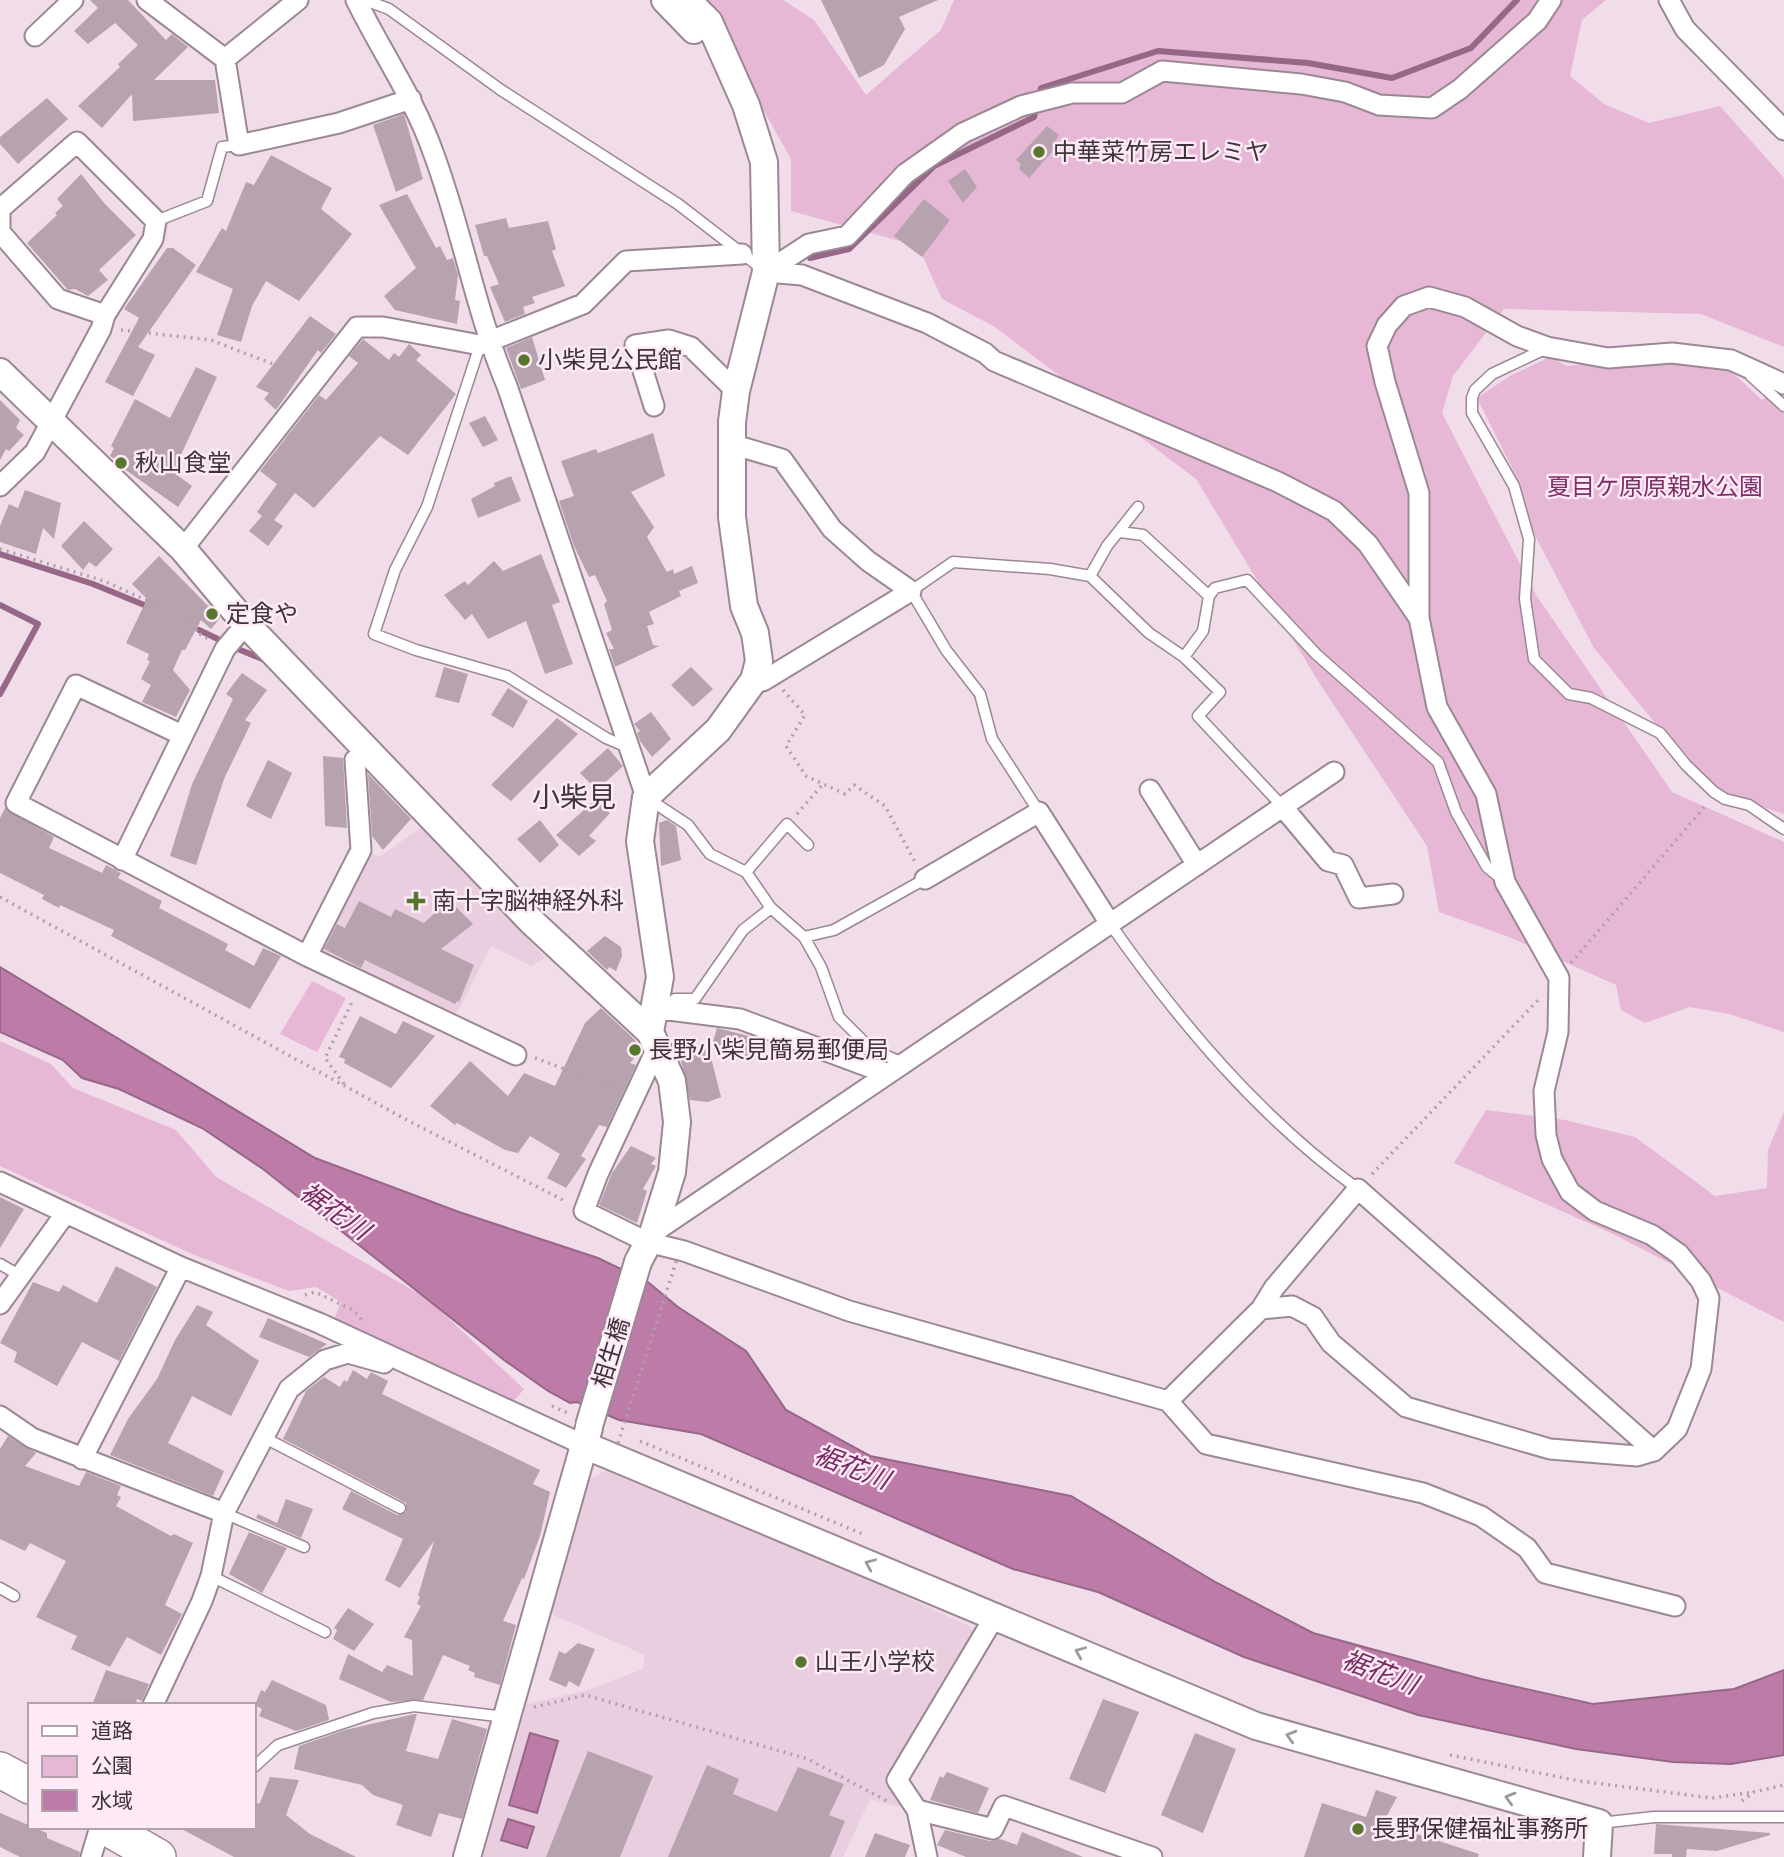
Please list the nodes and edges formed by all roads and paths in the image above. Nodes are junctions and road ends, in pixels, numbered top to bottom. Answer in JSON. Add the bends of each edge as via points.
{"nodes":[{"id":1,"x":73,"y":0,"type":"edge"},
{"id":2,"x":147,"y":0,"type":"edge"},
{"id":3,"x":298,"y":0,"type":"edge"},
{"id":4,"x":356,"y":0,"type":"edge"},
{"id":5,"x":365,"y":0,"type":"edge"},
{"id":6,"x":665,"y":0,"type":"edge"},
{"id":7,"x":687,"y":0,"type":"edge"},
{"id":8,"x":1551,"y":0,"type":"edge"},
{"id":9,"x":1669,"y":0,"type":"edge"},
{"id":10,"x":35,"y":36,"type":"dead end"},
{"id":11,"x":225,"y":59,"type":"junction"},
{"id":12,"x":726,"y":65,"type":"junction"},
{"id":13,"x":411,"y":99,"type":"junction"},
{"id":14,"x":1784,"y":130,"type":"edge"},
{"id":15,"x":239,"y":145,"type":"junction"},
{"id":16,"x":156,"y":221,"type":"junction"},
{"id":17,"x":0,"y":232,"type":"edge"},
{"id":18,"x":742,"y":254,"type":"junction"},
{"id":19,"x":766,"y":272,"type":"junction"},
{"id":20,"x":104,"y":319,"type":"junction"},
{"id":21,"x":484,"y":344,"type":"junction"},
{"id":22,"x":1548,"y":347,"type":"junction"},
{"id":23,"x":1731,"y":360,"type":"junction"},
{"id":24,"x":0,"y":372,"type":"edge"},
{"id":25,"x":314,"y":382,"type":"junction"},
{"id":26,"x":1784,"y":384,"type":"edge"},
{"id":27,"x":736,"y":391,"type":"junction"},
{"id":28,"x":654,"y":406,"type":"dead end"},
{"id":29,"x":1784,"y":406,"type":"edge"},
{"id":30,"x":49,"y":422,"type":"junction"},
{"id":31,"x":731,"y":444,"type":"junction"},
{"id":32,"x":0,"y":486,"type":"edge"},
{"id":33,"x":1138,"y":507,"type":"dead end"},
{"id":34,"x":1120,"y":532,"type":"junction"},
{"id":35,"x":0,"y":549,"type":"edge"},
{"id":36,"x":183,"y":549,"type":"junction"},
{"id":37,"x":1090,"y":576,"type":"junction"},
{"id":38,"x":911,"y":591,"type":"junction"},
{"id":39,"x":1209,"y":596,"type":"junction"},
{"id":40,"x":1419,"y":618,"type":"junction"},
{"id":41,"x":246,"y":624,"type":"junction"},
{"id":42,"x":225,"y":649,"type":"junction"},
{"id":43,"x":1184,"y":657,"type":"junction"},
{"id":44,"x":763,"y":678,"type":"junction"},
{"id":45,"x":182,"y":735,"type":"junction"},
{"id":46,"x":368,"y":749,"type":"junction"},
{"id":47,"x":631,"y":749,"type":"junction"},
{"id":48,"x":1334,"y":772,"type":"dead end"},
{"id":49,"x":823,"y":784,"type":"junction"},
{"id":50,"x":1150,"y":790,"type":"dead end"},
{"id":51,"x":646,"y":797,"type":"junction"},
{"id":52,"x":1709,"y":802,"type":"dead end"},
{"id":53,"x":1282,"y":806,"type":"junction"},
{"id":54,"x":1039,"y":812,"type":"junction"},
{"id":55,"x":787,"y":824,"type":"junction"},
{"id":56,"x":1784,"y":829,"type":"edge"},
{"id":57,"x":808,"y":845,"type":"dead end"},
{"id":58,"x":122,"y":860,"type":"junction"},
{"id":59,"x":1197,"y":865,"type":"junction"},
{"id":60,"x":746,"y":872,"type":"junction"},
{"id":61,"x":925,"y":879,"type":"junction"},
{"id":62,"x":1505,"y":882,"type":"junction"},
{"id":63,"x":1393,"y":894,"type":"dead end"},
{"id":64,"x":0,"y":897,"type":"edge"},
{"id":65,"x":771,"y":908,"type":"junction"},
{"id":66,"x":1111,"y":925,"type":"junction"},
{"id":67,"x":804,"y":937,"type":"junction"},
{"id":68,"x":307,"y":956,"type":"junction"},
{"id":69,"x":1559,"y":978,"type":"junction"},
{"id":70,"x":361,"y":983,"type":"junction"},
{"id":71,"x":655,"y":1026,"type":"junction"},
{"id":72,"x":516,"y":1055,"type":"joint"},
{"id":73,"x":896,"y":1068,"type":"junction"},
{"id":74,"x":345,"y":1086,"type":"junction"},
{"id":75,"x":636,"y":1096,"type":"junction"},
{"id":76,"x":0,"y":1182,"type":"edge"},
{"id":77,"x":1358,"y":1189,"type":"junction"},
{"id":78,"x":584,"y":1211,"type":"junction"},
{"id":79,"x":65,"y":1214,"type":"junction"},
{"id":80,"x":646,"y":1246,"type":"junction"},
{"id":81,"x":677,"y":1259,"type":"dead end"},
{"id":82,"x":0,"y":1264,"type":"edge"},
{"id":83,"x":181,"y":1267,"type":"junction"},
{"id":84,"x":19,"y":1275,"type":"junction"},
{"id":85,"x":0,"y":1304,"type":"edge"},
{"id":86,"x":1261,"y":1309,"type":"junction"},
{"id":87,"x":446,"y":1381,"type":"junction"},
{"id":88,"x":1168,"y":1401,"type":"junction"},
{"id":89,"x":0,"y":1416,"type":"edge"},
{"id":90,"x":586,"y":1435,"type":"junction"},
{"id":91,"x":262,"y":1437,"type":"junction"},
{"id":92,"x":618,"y":1443,"type":"dead end"},
{"id":93,"x":1654,"y":1451,"type":"junction"},
{"id":94,"x":82,"y":1459,"type":"junction"},
{"id":95,"x":401,"y":1508,"type":"dead end"},
{"id":96,"x":224,"y":1513,"type":"junction"},
{"id":97,"x":304,"y":1547,"type":"dead end"},
{"id":98,"x":211,"y":1576,"type":"junction"},
{"id":99,"x":0,"y":1588,"type":"edge"},
{"id":100,"x":14,"y":1596,"type":"dead end"},
{"id":101,"x":1675,"y":1606,"type":"dead end"},
{"id":102,"x":995,"y":1616,"type":"junction"},
{"id":103,"x":325,"y":1632,"type":"dead end"},
{"id":104,"x":154,"y":1703,"type":"edge"},
{"id":105,"x":514,"y":1714,"type":"junction"},
{"id":106,"x":1447,"y":1754,"type":"dead end"},
{"id":107,"x":256,"y":1765,"type":"edge"},
{"id":108,"x":0,"y":1770,"type":"edge"},
{"id":109,"x":1784,"y":1784,"type":"edge"},
{"id":110,"x":28,"y":1785,"type":"edge"},
{"id":111,"x":1754,"y":1792,"type":"junction"},
{"id":112,"x":917,"y":1810,"type":"junction"},
{"id":113,"x":1720,"y":1817,"type":"junction"},
{"id":114,"x":1784,"y":1817,"type":"edge"},
{"id":115,"x":1599,"y":1823,"type":"junction"},
{"id":116,"x":99,"y":1829,"type":"edge"},
{"id":117,"x":110,"y":1829,"type":"edge"},
{"id":118,"x":91,"y":1857,"type":"edge"},
{"id":119,"x":159,"y":1857,"type":"edge"},
{"id":120,"x":467,"y":1857,"type":"edge"},
{"id":121,"x":927,"y":1857,"type":"edge"},
{"id":122,"x":1152,"y":1857,"type":"edge"},
{"id":123,"x":1598,"y":1857,"type":"edge"}],
"edges":[{"from":1,"to":10,"type":"street"},
{"from":2,"to":11,"type":"street"},
{"from":3,"to":11,"type":"street"},
{"from":4,"to":13,"type":"street"},
{"from":5,"to":18,"type":"lane","via":[[389,9],[501,90],[678,204]]},
{"from":6,"to":12,"type":"street"},
{"from":7,"to":12,"type":"street","via":[[709,22]]},
{"from":8,"to":19,"type":"street","via":[[1537,21],[1432,108],[1379,105],[1345,92],[1301,84],[1162,71],[1122,93],[1072,93],[1021,106],[962,133],[905,174],[846,236],[809,244]]},
{"from":9,"to":14,"type":"street","via":[[1685,29]]},
{"from":11,"to":15,"type":"street"},
{"from":12,"to":19,"type":"street","via":[[746,105],[764,162]]},
{"from":13,"to":15,"type":"street","via":[[338,123]]},
{"from":13,"to":21,"type":"street","via":[[434,153]]},
{"from":15,"to":16,"type":"lane","via":[[222,146],[207,201]]},
{"from":16,"to":17,"type":"street","via":[[77,142],[0,209]]},
{"from":16,"to":20,"type":"street","via":[[153,239]]},
{"from":17,"to":20,"type":"street","via":[[58,299]]},
{"from":18,"to":19,"type":"lane"},
{"from":18,"to":21,"type":"street","via":[[626,261],[583,304]]},
{"from":19,"to":27,"type":"street"},
{"from":19,"to":40,"type":"street","via":[[802,275],[927,323],[994,361],[1323,505],[1368,544]]},
{"from":20,"to":25,"type":"path","via":[[143,335],[211,341]]},
{"from":20,"to":30,"type":"street"},
{"from":21,"to":25,"type":"street","via":[[383,327],[356,327]]},
{"from":21,"to":47,"type":"street","via":[[507,386]]},
{"from":21,"to":47,"type":"lane","via":[[427,507],[395,570],[374,634],[507,676]]},
{"from":22,"to":23,"type":"street","via":[[1608,358],[1672,353]]},
{"from":22,"to":40,"type":"street","via":[[1517,336],[1465,307],[1429,297],[1404,306],[1377,346],[1419,494]]},
{"from":22,"to":56,"type":"lane","via":[[1492,374],[1472,398],[1472,413],[1514,486],[1529,540],[1525,599],[1534,659],[1569,694],[1591,698],[1660,733],[1714,792],[1749,805]]},
{"from":23,"to":26,"type":"street"},
{"from":23,"to":29,"type":"lane"},
{"from":24,"to":30,"type":"street"},
{"from":25,"to":36,"type":"street"},
{"from":27,"to":28,"type":"street","via":[[691,347],[668,340],[635,345]]},
{"from":27,"to":31,"type":"street"},
{"from":30,"to":32,"type":"street","via":[[35,452]]},
{"from":30,"to":36,"type":"street"},
{"from":31,"to":38,"type":"street","via":[[782,459],[832,529]]},
{"from":31,"to":44,"type":"street","via":[[732,517],[744,606]]},
{"from":33,"to":34,"type":"lane"},
{"from":34,"to":37,"type":"lane"},
{"from":34,"to":39,"type":"lane","via":[[1143,535]]},
{"from":35,"to":42,"type":"path","via":[[104,581],[197,623],[196,632]]},
{"from":36,"to":41,"type":"street"},
{"from":37,"to":38,"type":"lane","via":[[953,562]]},
{"from":37,"to":43,"type":"lane","via":[[1149,633]]},
{"from":38,"to":44,"type":"street"},
{"from":38,"to":54,"type":"lane","via":[[946,650],[980,694],[992,739]]},
{"from":39,"to":43,"type":"lane","via":[[1203,631]]},
{"from":39,"to":62,"type":"lane","via":[[1215,588],[1247,580],[1316,654],[1438,762],[1457,812],[1487,867]]},
{"from":40,"to":62,"type":"street","via":[[1437,707],[1486,794]]},
{"from":41,"to":42,"type":"street"},
{"from":41,"to":46,"type":"street"},
{"from":42,"to":45,"type":"street"},
{"from":43,"to":53,"type":"lane","via":[[1220,692],[1198,716]]},
{"from":44,"to":49,"type":"path","via":[[805,715],[786,746],[806,776]]},
{"from":44,"to":51,"type":"street","via":[[718,730]]},
{"from":45,"to":58,"type":"street"},
{"from":45,"to":58,"type":"street","via":[[76,685],[16,803]]},
{"from":46,"to":68,"type":"street","via":[[355,760],[361,850]]},
{"from":46,"to":71,"type":"street","via":[[532,922]]},
{"from":47,"to":51,"type":"street"},
{"from":48,"to":53,"type":"street"},
{"from":49,"to":55,"type":"path"},
{"from":49,"to":61,"type":"path","via":[[845,794],[854,785],[886,806]]},
{"from":50,"to":59,"type":"street"},
{"from":51,"to":60,"type":"lane","via":[[688,825],[710,854]]},
{"from":51,"to":71,"type":"street","via":[[640,841],[660,976]]},
{"from":52,"to":69,"type":"path"},
{"from":53,"to":59,"type":"street"},
{"from":53,"to":63,"type":"street","via":[[1328,861],[1343,866],[1359,898]]},
{"from":54,"to":61,"type":"street"},
{"from":54,"to":66,"type":"street"},
{"from":55,"to":57,"type":"lane"},
{"from":55,"to":60,"type":"lane"},
{"from":58,"to":68,"type":"street"},
{"from":59,"to":66,"type":"street"},
{"from":60,"to":65,"type":"lane"},
{"from":61,"to":67,"type":"lane","via":[[834,930]]},
{"from":62,"to":69,"type":"street"},
{"from":64,"to":74,"type":"path"},
{"from":65,"to":67,"type":"lane"},
{"from":65,"to":71,"type":"lane","via":[[743,930],[695,999],[675,999]]},
{"from":66,"to":73,"type":"street"},
{"from":66,"to":77,"type":"lane","via":[[1165,1002],[1226,1069],[1310,1155]]},
{"from":67,"to":73,"type":"lane","via":[[821,967],[839,1017]]},
{"from":68,"to":70,"type":"street"},
{"from":69,"to":77,"type":"path"},
{"from":69,"to":93,"type":"street","via":[[1558,1032],[1544,1091],[1546,1135],[1559,1177],[1595,1211],[1652,1235],[1679,1254],[1709,1298],[1701,1369],[1676,1429]]},
{"from":70,"to":72,"type":"street"},
{"from":70,"to":74,"type":"path","via":[[325,1058]]},
{"from":71,"to":73,"type":"street","via":[[740,1020]]},
{"from":71,"to":75,"type":"street"},
{"from":71,"to":80,"type":"street","name":"相生橋","via":[[672,1080],[677,1122],[672,1172]]},
{"from":72,"to":75,"type":"path"},
{"from":73,"to":80,"type":"street"},
{"from":74,"to":78,"type":"path"},
{"from":75,"to":78,"type":"street"},
{"from":76,"to":79,"type":"street"},
{"from":77,"to":86,"type":"street"},
{"from":77,"to":93,"type":"street"},
{"from":78,"to":80,"type":"street"},
{"from":79,"to":83,"type":"street"},
{"from":79,"to":84,"type":"street"},
{"from":80,"to":88,"type":"street","via":[[684,1251],[849,1311]]},
{"from":80,"to":90,"type":"street","name":"相生橋","bridge":true},
{"from":81,"to":92,"type":"path","bridge":true},
{"from":82,"to":84,"type":"lane"},
{"from":83,"to":87,"type":"street"},
{"from":83,"to":94,"type":"street"},
{"from":84,"to":85,"type":"street"},
{"from":86,"to":88,"type":"street"},
{"from":86,"to":93,"type":"street","via":[[1293,1306],[1313,1317],[1331,1343],[1406,1407],[1550,1449],[1637,1456]]},
{"from":87,"to":90,"type":"street"},
{"from":87,"to":91,"type":"street","via":[[348,1353],[325,1360],[289,1389]]},
{"from":88,"to":101,"type":"street","via":[[1206,1444],[1423,1493],[1481,1516],[1527,1548],[1545,1573]]},
{"from":89,"to":94,"type":"street","via":[[32,1438]]},
{"from":102,"to":90,"type":"street","one_way":true},
{"from":90,"to":105,"type":"street","name":"相生橋"},
{"from":91,"to":95,"type":"lane"},
{"from":91,"to":96,"type":"street"},
{"from":94,"to":96,"type":"street"},
{"from":96,"to":97,"type":"lane"},
{"from":96,"to":98,"type":"street"},
{"from":98,"to":103,"type":"lane"},
{"from":98,"to":104,"type":"street"},
{"from":99,"to":100,"type":"lane"},
{"from":102,"to":112,"type":"street","via":[[897,1780]]},
{"from":115,"to":102,"type":"street","one_way":true,"via":[[1256,1726]]},
{"from":105,"to":107,"type":"lane","via":[[414,1706],[373,1713],[278,1745]]},
{"from":105,"to":112,"type":"path","via":[[585,1695],[808,1759],[900,1807]]},
{"from":105,"to":120,"type":"street","name":"相生橋"},
{"from":106,"to":111,"type":"path","via":[[1579,1781],[1712,1798]]},
{"from":108,"to":110,"type":"highway"},
{"from":109,"to":111,"type":"path"},
{"from":111,"to":113,"type":"path"},
{"from":112,"to":121,"type":"street"},
{"from":112,"to":122,"type":"street","via":[[993,1829],[1004,1806]]},
{"from":113,"to":114,"type":"lane"},
{"from":113,"to":115,"type":"lane"},
{"from":115,"to":123,"type":"street"},
{"from":116,"to":118,"type":"street"},
{"from":117,"to":119,"type":"highway"}]}
